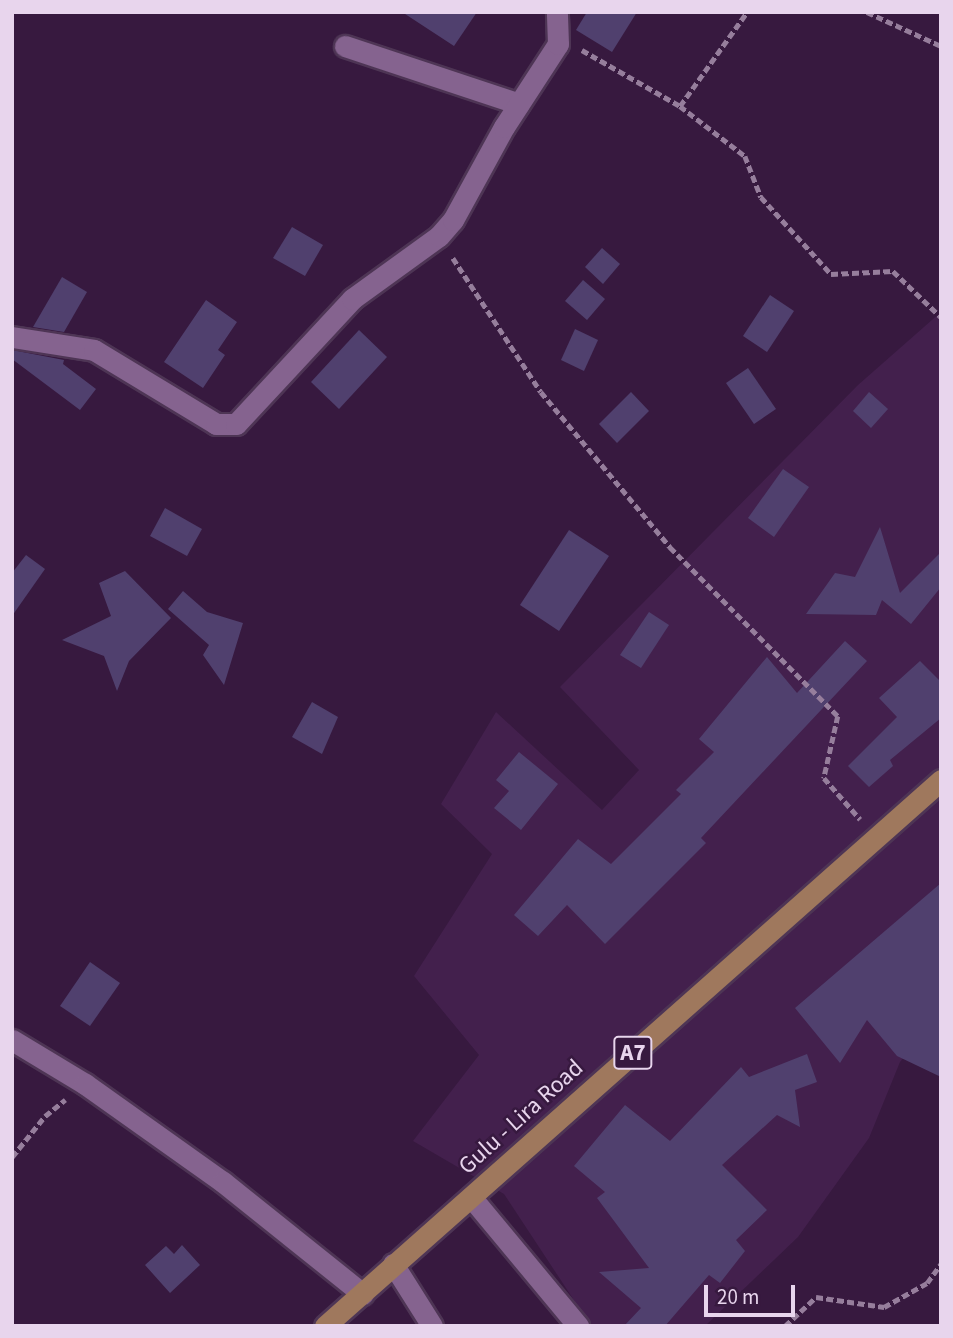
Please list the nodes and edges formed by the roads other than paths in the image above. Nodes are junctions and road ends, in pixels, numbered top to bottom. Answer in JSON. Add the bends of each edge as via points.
{"nodes":[{"id":1,"x":557,"y":12,"type":"edge"},
{"id":2,"x":345,"y":46,"type":"dead end"},
{"id":3,"x":519,"y":104,"type":"junction"},
{"id":4,"x":12,"y":337,"type":"edge"},
{"id":5,"x":941,"y":780,"type":"edge"},
{"id":6,"x":12,"y":1040,"type":"edge"},
{"id":7,"x":471,"y":1197,"type":"junction"},
{"id":8,"x":393,"y":1264,"type":"junction"},
{"id":9,"x":363,"y":1294,"type":"junction"},
{"id":10,"x":325,"y":1326,"type":"edge"},
{"id":11,"x":432,"y":1326,"type":"edge"},
{"id":12,"x":578,"y":1326,"type":"edge"}],
"edges":[{"from":1,"to":3,"type":"street","via":[[558,44]]},
{"from":2,"to":3,"type":"street"},
{"from":3,"to":4,"type":"street","via":[[460,209],[439,236],[352,299],[236,424],[216,424],[94,350]]},
{"from":5,"to":7,"type":"main road","name":"Gulu - Lira Road","number":"A7"},
{"from":6,"to":9,"type":"street","via":[[85,1084],[223,1182]]},
{"from":7,"to":8,"type":"main road","name":"Gulu - Lira Road","number":"A7"},
{"from":7,"to":12,"type":"street"},
{"from":8,"to":9,"type":"main road","name":"Gulu - Lira Road","number":"A7"},
{"from":8,"to":11,"type":"street"},
{"from":9,"to":10,"type":"main road","name":"Gulu - Lira Road","number":"A7"}]}
